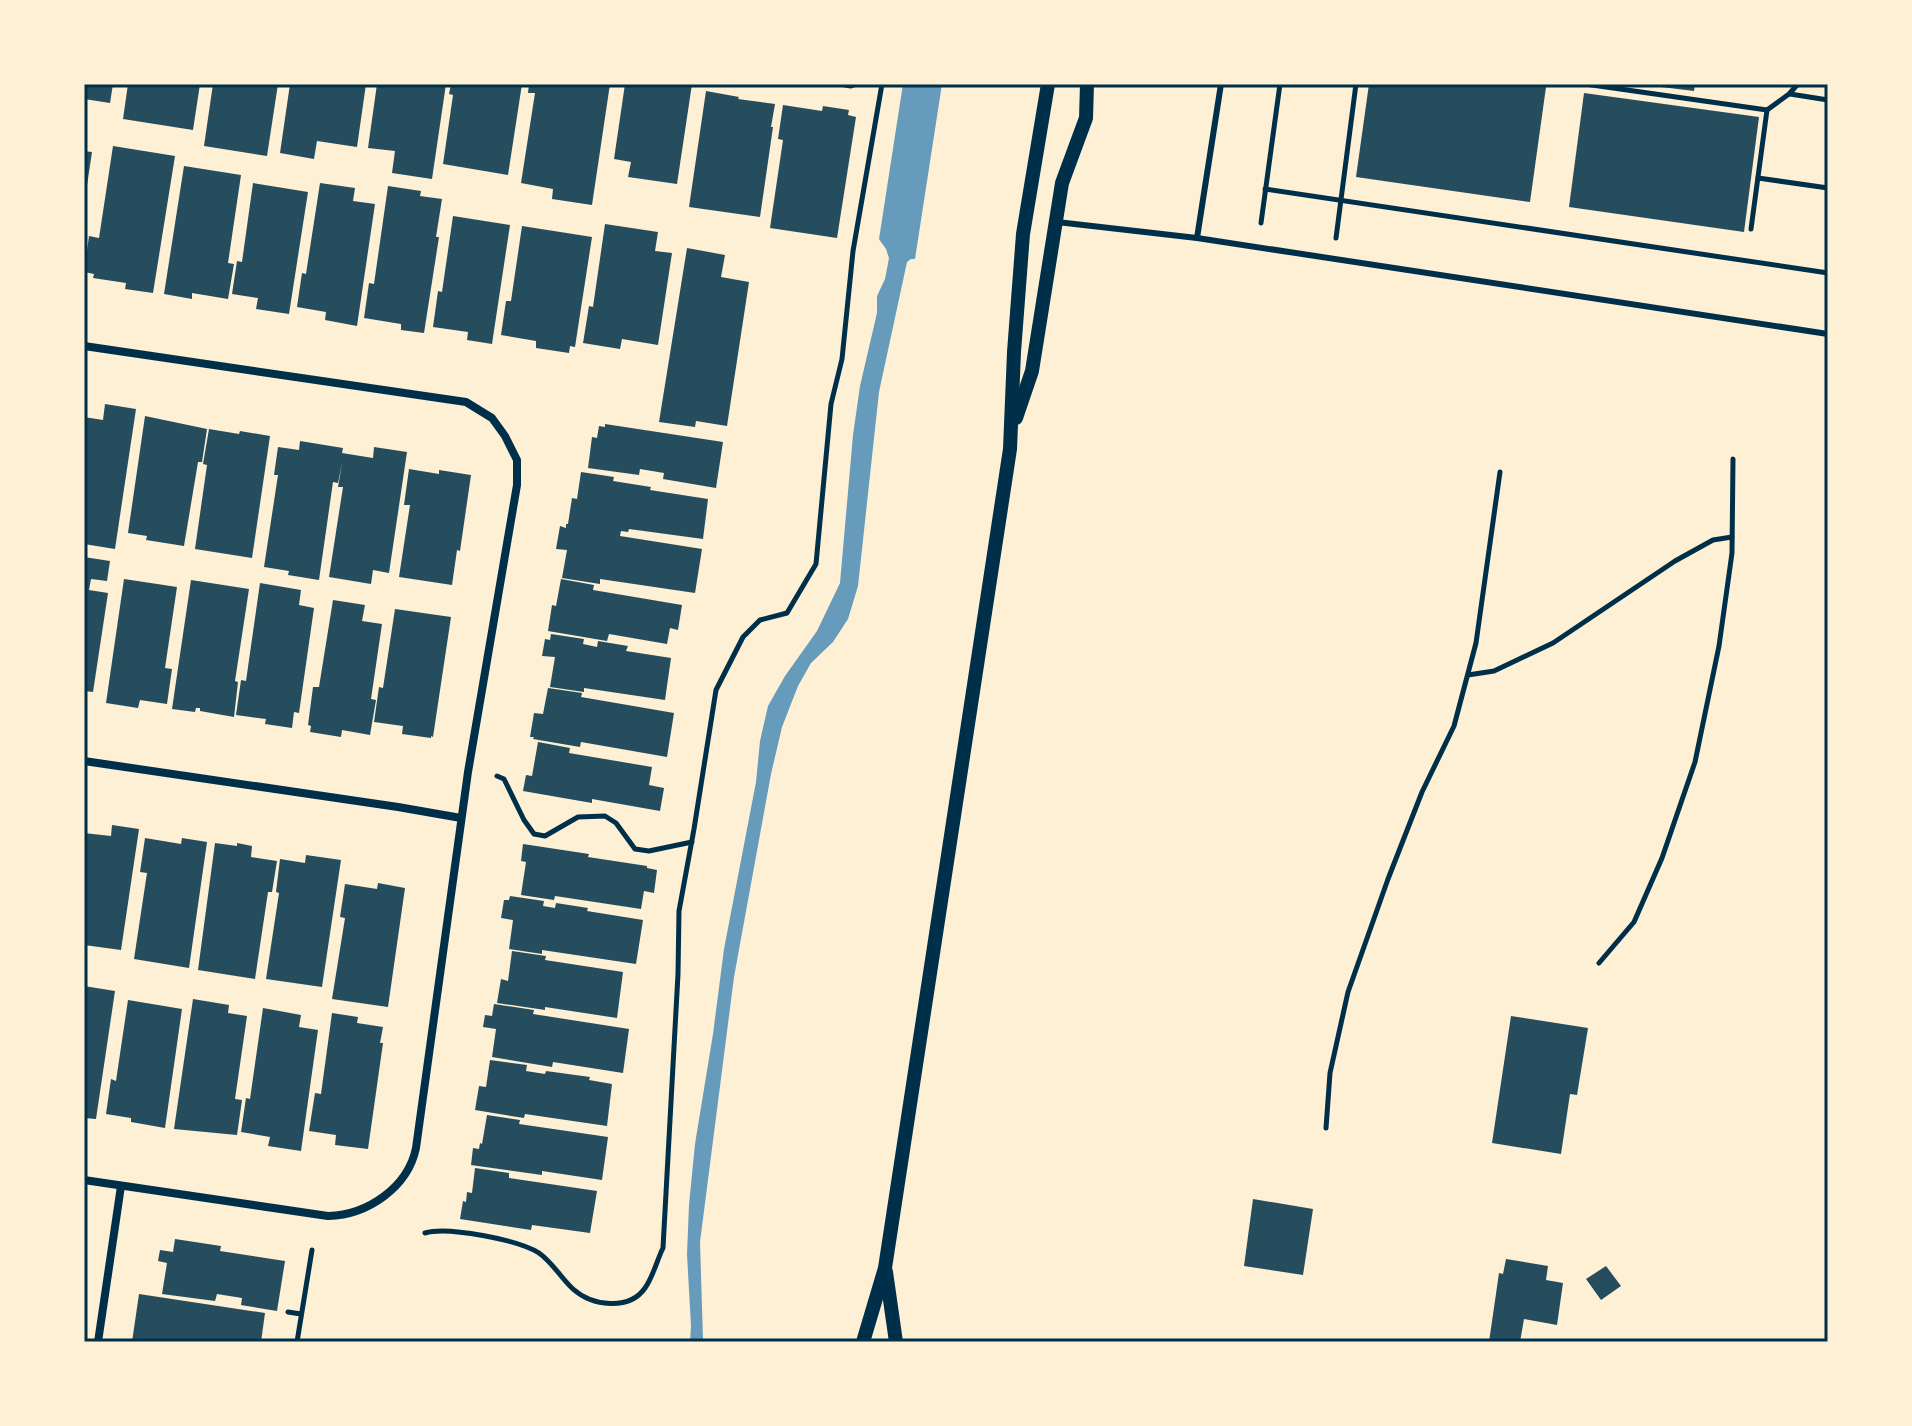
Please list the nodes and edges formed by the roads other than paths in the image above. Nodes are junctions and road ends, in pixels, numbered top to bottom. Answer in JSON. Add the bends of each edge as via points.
{"nodes":[{"id":1,"x":1048,"y":84,"type":"edge"},
{"id":2,"x":1087,"y":84,"type":"edge"},
{"id":3,"x":1221,"y":84,"type":"edge"},
{"id":4,"x":1057,"y":222,"type":"junction"},
{"id":5,"x":1197,"y":238,"type":"junction"},
{"id":6,"x":1828,"y":334,"type":"edge"},
{"id":7,"x":84,"y":346,"type":"edge"},
{"id":8,"x":1011,"y":436,"type":"junction"},
{"id":9,"x":84,"y":761,"type":"edge"},
{"id":10,"x":461,"y":818,"type":"junction"},
{"id":11,"x":84,"y":1180,"type":"edge"},
{"id":12,"x":121,"y":1186,"type":"junction"},
{"id":13,"x":885,"y":1268,"type":"junction"},
{"id":14,"x":98,"y":1342,"type":"edge"},
{"id":15,"x":863,"y":1342,"type":"edge"},
{"id":16,"x":896,"y":1342,"type":"edge"}],
"edges":[{"from":1,"to":8,"type":"street","via":[[1023,234]]},
{"from":2,"to":4,"type":"street","via":[[1086,118],[1062,183]]},
{"from":3,"to":5,"type":"lane"},
{"from":4,"to":5,"type":"lane"},
{"from":4,"to":8,"type":"street","via":[[1032,371]]},
{"from":5,"to":6,"type":"lane"},
{"from":7,"to":10,"type":"street","via":[[466,402],[492,418],[517,460],[517,485]]},
{"from":8,"to":13,"type":"street"},
{"from":9,"to":10,"type":"street"},
{"from":10,"to":12,"type":"street","via":[[416,1148],[393,1188],[352,1214],[328,1216]]},
{"from":11,"to":12,"type":"street"},
{"from":12,"to":14,"type":"street"},
{"from":13,"to":15,"type":"street"},
{"from":13,"to":16,"type":"street"}]}
